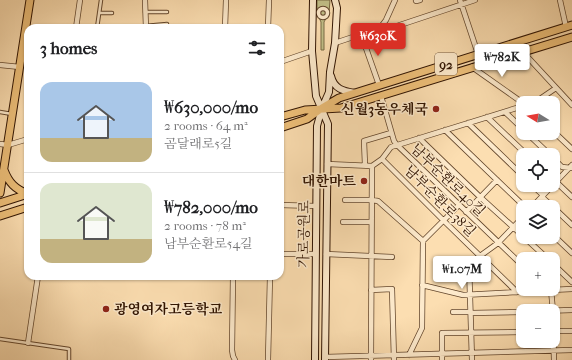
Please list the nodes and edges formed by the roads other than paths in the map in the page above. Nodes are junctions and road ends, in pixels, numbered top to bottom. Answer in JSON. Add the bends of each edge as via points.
{"nodes":[{"id":1,"x":30,"y":0,"type":"edge"},
{"id":2,"x":80,"y":0,"type":"edge"},
{"id":3,"x":101,"y":0,"type":"edge"},
{"id":4,"x":145,"y":0,"type":"edge"},
{"id":5,"x":226,"y":0,"type":"edge"},
{"id":6,"x":269,"y":0,"type":"edge"},
{"id":7,"x":313,"y":0,"type":"edge"},
{"id":8,"x":336,"y":0,"type":"edge"},
{"id":9,"x":395,"y":0,"type":"edge"},
{"id":10,"x":417,"y":0,"type":"edge"},
{"id":11,"x":420,"y":0,"type":"edge"},
{"id":12,"x":475,"y":0,"type":"edge"},
{"id":13,"x":560,"y":0,"type":"edge"},
{"id":14,"x":460,"y":2,"type":"edge"},
{"id":15,"x":145,"y":12,"type":"junction"},
{"id":16,"x":167,"y":12,"type":"dead end"},
{"id":17,"x":318,"y":12,"type":"joint"},
{"id":18,"x":99,"y":13,"type":"junction"},
{"id":19,"x":112,"y":13,"type":"dead end"},
{"id":20,"x":26,"y":24,"type":"edge"},
{"id":21,"x":77,"y":24,"type":"edge"},
{"id":22,"x":98,"y":24,"type":"edge"},
{"id":23,"x":145,"y":24,"type":"edge"},
{"id":24,"x":225,"y":24,"type":"edge"},
{"id":25,"x":268,"y":24,"type":"edge"},
{"id":26,"x":569,"y":26,"type":"edge"},
{"id":27,"x":380,"y":28,"type":"junction"},
{"id":28,"x":361,"y":34,"type":"junction"},
{"id":29,"x":572,"y":37,"type":"edge"},
{"id":30,"x":24,"y":40,"type":"edge"},
{"id":31,"x":335,"y":43,"type":"junction"},
{"id":32,"x":312,"y":51,"type":"junction"},
{"id":33,"x":523,"y":52,"type":"junction"},
{"id":34,"x":478,"y":54,"type":"junction"},
{"id":35,"x":284,"y":61,"type":"edge"},
{"id":36,"x":0,"y":65,"type":"edge"},
{"id":37,"x":20,"y":67,"type":"junction"},
{"id":38,"x":472,"y":67,"type":"junction"},
{"id":39,"x":330,"y":72,"type":"junction"},
{"id":40,"x":379,"y":86,"type":"junction"},
{"id":41,"x":556,"y":88,"type":"junction"},
{"id":42,"x":355,"y":93,"type":"junction"},
{"id":43,"x":381,"y":96,"type":"junction"},
{"id":44,"x":544,"y":96,"type":"edge"},
{"id":45,"x":516,"y":98,"type":"edge"},
{"id":46,"x":572,"y":105,"type":"edge"},
{"id":47,"x":322,"y":108,"type":"junction"},
{"id":48,"x":516,"y":108,"type":"edge"},
{"id":49,"x":0,"y":112,"type":"edge"},
{"id":50,"x":505,"y":112,"type":"junction"},
{"id":51,"x":12,"y":114,"type":"junction"},
{"id":52,"x":284,"y":116,"type":"edge"},
{"id":53,"x":487,"y":117,"type":"junction"},
{"id":54,"x":516,"y":122,"type":"edge"},
{"id":55,"x":468,"y":123,"type":"junction"},
{"id":56,"x":284,"y":127,"type":"edge"},
{"id":57,"x":445,"y":130,"type":"junction"},
{"id":58,"x":391,"y":133,"type":"junction"},
{"id":59,"x":420,"y":138,"type":"junction"},
{"id":60,"x":560,"y":138,"type":"edge"},
{"id":61,"x":24,"y":140,"type":"edge"},
{"id":62,"x":534,"y":140,"type":"edge"},
{"id":63,"x":4,"y":145,"type":"edge"},
{"id":64,"x":397,"y":145,"type":"junction"},
{"id":65,"x":520,"y":148,"type":"edge"},
{"id":66,"x":543,"y":148,"type":"edge"},
{"id":67,"x":572,"y":149,"type":"edge"},
{"id":68,"x":382,"y":159,"type":"junction"},
{"id":69,"x":327,"y":164,"type":"junction"},
{"id":70,"x":365,"y":165,"type":"junction"},
{"id":71,"x":560,"y":165,"type":"edge"},
{"id":72,"x":372,"y":166,"type":"junction"},
{"id":73,"x":571,"y":167,"type":"edge"},
{"id":74,"x":516,"y":169,"type":"edge"},
{"id":75,"x":4,"y":170,"type":"junction"},
{"id":76,"x":560,"y":176,"type":"edge"},
{"id":77,"x":497,"y":180,"type":"junction"},
{"id":78,"x":560,"y":186,"type":"edge"},
{"id":79,"x":540,"y":192,"type":"edge"},
{"id":80,"x":545,"y":192,"type":"edge"},
{"id":81,"x":0,"y":193,"type":"edge"},
{"id":82,"x":24,"y":193,"type":"edge"},
{"id":83,"x":24,"y":195,"type":"edge"},
{"id":84,"x":543,"y":195,"type":"junction"},
{"id":85,"x":480,"y":197,"type":"junction"},
{"id":86,"x":572,"y":197,"type":"edge"},
{"id":87,"x":345,"y":200,"type":"dead end"},
{"id":88,"x":372,"y":200,"type":"junction"},
{"id":89,"x":518,"y":200,"type":"edge"},
{"id":90,"x":538,"y":200,"type":"edge"},
{"id":91,"x":545,"y":200,"type":"edge"},
{"id":92,"x":0,"y":203,"type":"edge"},
{"id":93,"x":284,"y":205,"type":"edge"},
{"id":94,"x":459,"y":205,"type":"junction"},
{"id":95,"x":316,"y":206,"type":"junction"},
{"id":96,"x":24,"y":208,"type":"edge"},
{"id":97,"x":466,"y":212,"type":"junction"},
{"id":98,"x":560,"y":214,"type":"edge"},
{"id":99,"x":0,"y":216,"type":"edge"},
{"id":100,"x":444,"y":221,"type":"junction"},
{"id":101,"x":343,"y":222,"type":"dead end"},
{"id":102,"x":372,"y":222,"type":"junction"},
{"id":103,"x":572,"y":225,"type":"edge"},
{"id":104,"x":514,"y":227,"type":"joint"},
{"id":105,"x":423,"y":241,"type":"junction"},
{"id":106,"x":560,"y":242,"type":"edge"},
{"id":107,"x":498,"y":243,"type":"junction"},
{"id":108,"x":532,"y":244,"type":"edge"},
{"id":109,"x":541,"y":252,"type":"edge"},
{"id":110,"x":572,"y":253,"type":"edge"},
{"id":111,"x":284,"y":254,"type":"edge"},
{"id":112,"x":316,"y":254,"type":"junction"},
{"id":113,"x":326,"y":254,"type":"junction"},
{"id":114,"x":372,"y":256,"type":"junction"},
{"id":115,"x":392,"y":257,"type":"dead end"},
{"id":116,"x":481,"y":257,"type":"junction"},
{"id":117,"x":516,"y":260,"type":"edge"},
{"id":118,"x":560,"y":271,"type":"edge"},
{"id":119,"x":37,"y":280,"type":"edge"},
{"id":120,"x":234,"y":280,"type":"edge"},
{"id":121,"x":270,"y":280,"type":"edge"},
{"id":122,"x":572,"y":282,"type":"edge"},
{"id":123,"x":422,"y":285,"type":"junction"},
{"id":124,"x":572,"y":289,"type":"edge"},
{"id":125,"x":371,"y":290,"type":"junction"},
{"id":126,"x":560,"y":290,"type":"edge"},
{"id":127,"x":516,"y":291,"type":"edge"},
{"id":128,"x":516,"y":292,"type":"edge"},
{"id":129,"x":470,"y":295,"type":"junction"},
{"id":130,"x":572,"y":310,"type":"edge"},
{"id":131,"x":560,"y":311,"type":"edge"},
{"id":132,"x":453,"y":312,"type":"dead end"},
{"id":133,"x":470,"y":312,"type":"junction"},
{"id":134,"x":516,"y":312,"type":"edge"},
{"id":135,"x":560,"y":331,"type":"edge"},
{"id":136,"x":572,"y":331,"type":"edge"},
{"id":137,"x":516,"y":332,"type":"edge"},
{"id":138,"x":471,"y":333,"type":"junction"},
{"id":139,"x":0,"y":339,"type":"edge"},
{"id":140,"x":28,"y":343,"type":"junction"},
{"id":141,"x":554,"y":348,"type":"edge"},
{"id":142,"x":572,"y":350,"type":"edge"},
{"id":143,"x":554,"y":351,"type":"junction"},
{"id":144,"x":472,"y":353,"type":"junction"},
{"id":145,"x":416,"y":354,"type":"junction"},
{"id":146,"x":442,"y":354,"type":"junction"},
{"id":147,"x":409,"y":355,"type":"junction"},
{"id":148,"x":325,"y":358,"type":"edge"},
{"id":149,"x":371,"y":358,"type":"edge"},
{"id":150,"x":394,"y":358,"type":"edge"},
{"id":151,"x":69,"y":360,"type":"edge"},
{"id":152,"x":235,"y":360,"type":"edge"},
{"id":153,"x":268,"y":360,"type":"edge"},
{"id":154,"x":315,"y":360,"type":"edge"},
{"id":155,"x":416,"y":360,"type":"edge"},
{"id":156,"x":442,"y":360,"type":"edge"},
{"id":157,"x":472,"y":360,"type":"edge"},
{"id":158,"x":554,"y":360,"type":"edge"}],
"edges":[{"from":1,"to":20,"type":"main road"},
{"from":2,"to":21,"type":"street"},
{"from":3,"to":18,"type":"lane"},
{"from":4,"to":15,"type":"street"},
{"from":5,"to":24,"type":"street"},
{"from":6,"to":25,"type":"street"},
{"from":7,"to":32,"type":"main road","name":"가로공원로"},
{"from":8,"to":31,"type":"main road","name":"가로공원로"},
{"from":9,"to":27,"type":"street"},
{"from":10,"to":11,"type":"street"},
{"from":12,"to":14,"type":"street"},
{"from":13,"to":26,"type":"street"},
{"from":14,"to":27,"type":"street","via":[[391,28]]},
{"from":14,"to":34,"type":"street"},
{"from":15,"to":16,"type":"lane"},
{"from":15,"to":23,"type":"street"},
{"from":17,"to":17,"type":"street","via":[[323,8],[327,15],[323,17]]},
{"from":18,"to":19,"type":"lane"},
{"from":18,"to":22,"type":"lane"},
{"from":26,"to":34,"type":"main road","number":"92"},
{"from":27,"to":28,"type":"street"},
{"from":28,"to":31,"type":"street"},
{"from":28,"to":40,"type":"street"},
{"from":29,"to":33,"type":"main road","number":"92"},
{"from":30,"to":37,"type":"main road"},
{"from":31,"to":39,"type":"main road","name":"가로공원로"},
{"from":32,"to":35,"type":"street"},
{"from":32,"to":47,"type":"main road","name":"가로공원로","via":[[316,96]]},
{"from":33,"to":38,"type":"main road","number":"92"},
{"from":33,"to":41,"type":"street"},
{"from":34,"to":40,"type":"main road","number":"92"},
{"from":36,"to":37,"type":"street"},
{"from":37,"to":51,"type":"main road"},
{"from":38,"to":43,"type":"main road","number":"92"},
{"from":38,"to":45,"type":"street"},
{"from":39,"to":42,"type":"main road","via":[[335,86]]},
{"from":39,"to":47,"type":"main road","name":"가로공원로","via":[[329,92]]},
{"from":40,"to":42,"type":"main road","number":"92"},
{"from":41,"to":44,"type":"street"},
{"from":41,"to":46,"type":"street"},
{"from":42,"to":47,"type":"main road","number":"92","via":[[339,98]]},
{"from":43,"to":47,"type":"main road","number":"92","via":[[341,108]]},
{"from":43,"to":58,"type":"street","name":"남부순환로40길"},
{"from":47,"to":52,"type":"main road","number":"92"},
{"from":47,"to":56,"type":"main road","number":"92","via":[[307,119]]},
{"from":47,"to":69,"type":"main road","name":"가로공원로","via":[[328,124]]},
{"from":47,"to":95,"type":"main road","name":"가로공원로","via":[[317,126]]},
{"from":48,"to":50,"type":"street"},
{"from":49,"to":51,"type":"lane"},
{"from":50,"to":53,"type":"street"},
{"from":50,"to":54,"type":"street"},
{"from":51,"to":63,"type":"main road"},
{"from":53,"to":55,"type":"street"},
{"from":53,"to":65,"type":"street"},
{"from":55,"to":57,"type":"street"},
{"from":55,"to":74,"type":"street"},
{"from":57,"to":59,"type":"street"},
{"from":57,"to":77,"type":"street"},
{"from":58,"to":64,"type":"street","name":"남부순환로40길"},
{"from":58,"to":70,"type":"street","via":[[364,141]]},
{"from":59,"to":64,"type":"street"},
{"from":59,"to":85,"type":"street"},
{"from":60,"to":67,"type":"street"},
{"from":61,"to":63,"type":"street"},
{"from":62,"to":66,"type":"street"},
{"from":63,"to":75,"type":"main road"},
{"from":64,"to":68,"type":"street","via":[[390,147]]},
{"from":64,"to":94,"type":"street","name":"남부순환로40길"},
{"from":68,"to":72,"type":"street"},
{"from":68,"to":100,"type":"street","name":"남부순환로38길"},
{"from":69,"to":70,"type":"street"},
{"from":69,"to":113,"type":"main road","name":"가로공원로"},
{"from":70,"to":72,"type":"street"},
{"from":71,"to":73,"type":"street"},
{"from":72,"to":88,"type":"street"},
{"from":73,"to":76,"type":"street"},
{"from":75,"to":81,"type":"main road"},
{"from":75,"to":82,"type":"main road","via":[[10,183]]},
{"from":77,"to":85,"type":"street"},
{"from":77,"to":89,"type":"street"},
{"from":78,"to":86,"type":"street"},
{"from":79,"to":84,"type":"street"},
{"from":80,"to":84,"type":"street"},
{"from":83,"to":92,"type":"main road"},
{"from":84,"to":90,"type":"street"},
{"from":84,"to":91,"type":"street"},
{"from":85,"to":97,"type":"street"},
{"from":85,"to":104,"type":"street"},
{"from":87,"to":88,"type":"street"},
{"from":88,"to":102,"type":"street"},
{"from":88,"to":105,"type":"street","via":[[378,202]]},
{"from":93,"to":95,"type":"street"},
{"from":94,"to":97,"type":"street","name":"남부순환로40길"},
{"from":94,"to":100,"type":"street"},
{"from":95,"to":112,"type":"main road","name":"가로공원로"},
{"from":96,"to":99,"type":"main road"},
{"from":97,"to":107,"type":"street","name":"남부순환로40길"},
{"from":98,"to":103,"type":"street"},
{"from":100,"to":105,"type":"street"},
{"from":100,"to":116,"type":"street","name":"남부순환로38길"},
{"from":101,"to":102,"type":"street"},
{"from":102,"to":114,"type":"street"},
{"from":104,"to":107,"type":"street"},
{"from":105,"to":123,"type":"street"},
{"from":106,"to":110,"type":"street"},
{"from":107,"to":116,"type":"street"},
{"from":107,"to":117,"type":"street","name":"남부순환로40길"},
{"from":108,"to":109,"type":"street"},
{"from":111,"to":112,"type":"street"},
{"from":112,"to":154,"type":"main road","name":"가로공원로"},
{"from":113,"to":114,"type":"street","name":"가로공원로"},
{"from":113,"to":148,"type":"main road","name":"가로공원로"},
{"from":114,"to":115,"type":"street","name":"가로공원로"},
{"from":114,"to":125,"type":"street"},
{"from":116,"to":127,"type":"street","name":"남부순환로38길"},
{"from":116,"to":129,"type":"street","via":[[469,264]]},
{"from":118,"to":122,"type":"street"},
{"from":119,"to":140,"type":"street"},
{"from":120,"to":152,"type":"street","via":[[232,356]]},
{"from":121,"to":153,"type":"street"},
{"from":123,"to":129,"type":"street"},
{"from":123,"to":147,"type":"street","via":[[422,328]]},
{"from":124,"to":126,"type":"street"},
{"from":125,"to":149,"type":"street"},
{"from":125,"to":150,"type":"street","via":[[392,289]]},
{"from":128,"to":129,"type":"street"},
{"from":129,"to":133,"type":"street"},
{"from":130,"to":131,"type":"street"},
{"from":132,"to":133,"type":"street"},
{"from":133,"to":134,"type":"street"},
{"from":133,"to":138,"type":"street"},
{"from":135,"to":136,"type":"street"},
{"from":137,"to":138,"type":"street"},
{"from":138,"to":144,"type":"street"},
{"from":138,"to":146,"type":"street","via":[[442,333]]},
{"from":139,"to":140,"type":"lane"},
{"from":140,"to":151,"type":"lane","via":[[68,349]]},
{"from":141,"to":143,"type":"street"},
{"from":142,"to":143,"type":"street"},
{"from":143,"to":144,"type":"street"},
{"from":143,"to":158,"type":"street"},
{"from":144,"to":146,"type":"street"},
{"from":144,"to":157,"type":"street"},
{"from":145,"to":146,"type":"street"},
{"from":145,"to":147,"type":"street"},
{"from":145,"to":155,"type":"street"},
{"from":146,"to":156,"type":"street"},
{"from":147,"to":150,"type":"street"},
{"from":148,"to":149,"type":"street"},
{"from":149,"to":150,"type":"street"}]}
